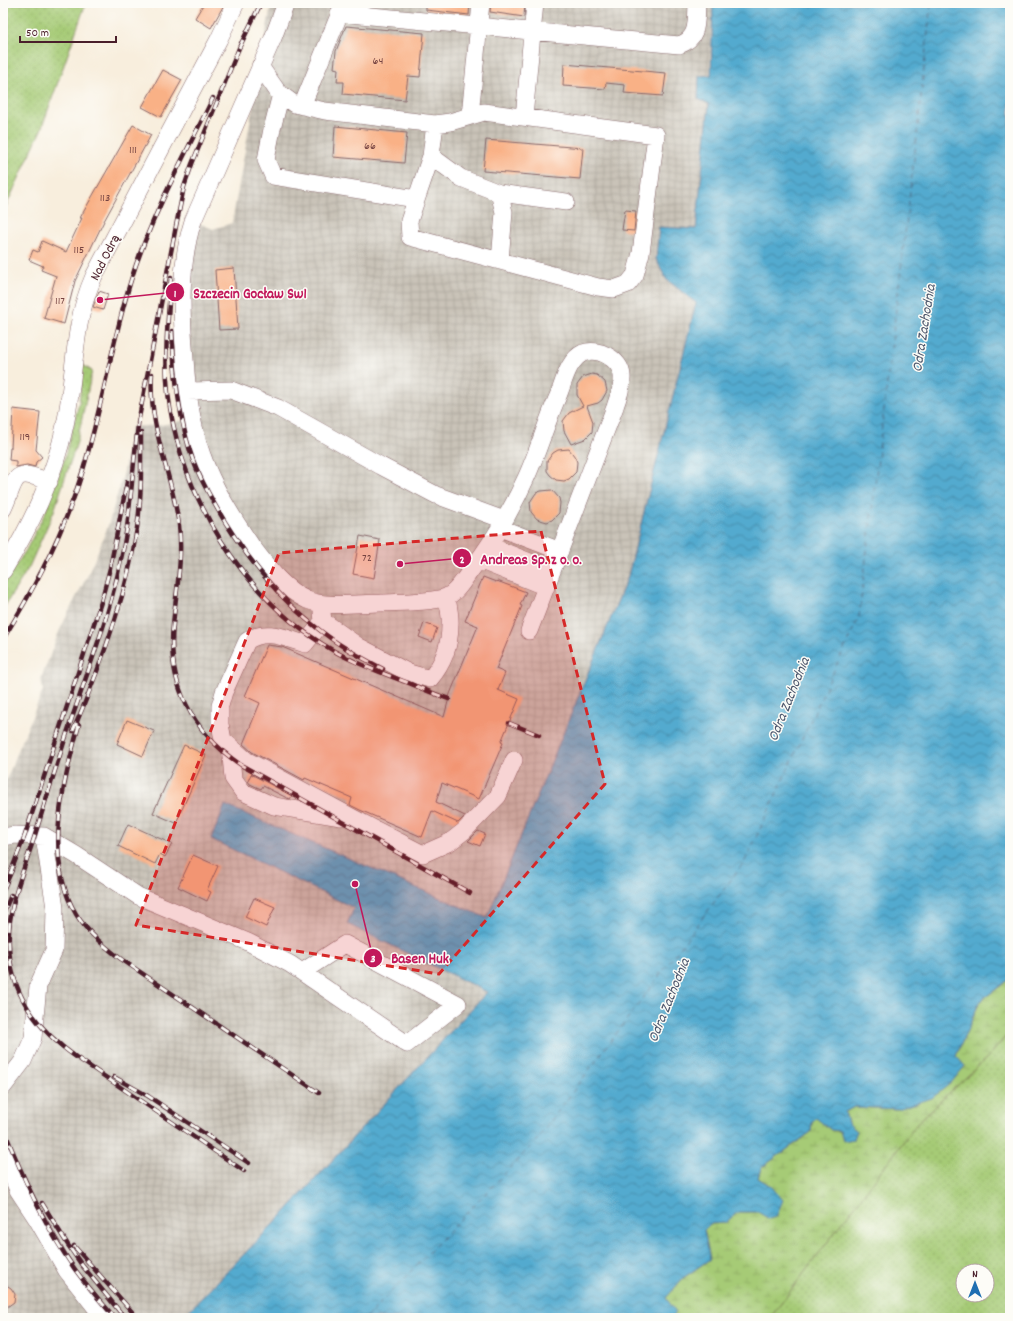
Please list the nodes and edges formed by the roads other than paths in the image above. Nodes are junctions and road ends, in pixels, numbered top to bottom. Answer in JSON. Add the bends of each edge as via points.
{"nodes":[{"id":1,"x":236,"y":3,"type":"edge"},
{"id":2,"x":286,"y":3,"type":"edge"},
{"id":3,"x":481,"y":3,"type":"edge"},
{"id":4,"x":535,"y":3,"type":"edge"},
{"id":5,"x":697,"y":3,"type":"edge"},
{"id":6,"x":341,"y":8,"type":"edge"},
{"id":7,"x":479,"y":26,"type":"junction"},
{"id":8,"x":533,"y":31,"type":"junction"},
{"id":9,"x":260,"y":66,"type":"junction"},
{"id":10,"x":282,"y":94,"type":"junction"},
{"id":11,"x":302,"y":106,"type":"junction"},
{"id":12,"x":470,"y":116,"type":"junction"},
{"id":13,"x":524,"y":117,"type":"junction"},
{"id":14,"x":435,"y":124,"type":"junction"},
{"id":15,"x":431,"y":156,"type":"junction"},
{"id":16,"x":499,"y":194,"type":"junction"},
{"id":17,"x":416,"y":199,"type":"junction"},
{"id":18,"x":566,"y":202,"type":"dead end"},
{"id":19,"x":500,"y":261,"type":"junction"},
{"id":20,"x":187,"y":391,"type":"junction"},
{"id":21,"x":49,"y":482,"type":"junction"},
{"id":22,"x":3,"y":509,"type":"edge"},
{"id":23,"x":502,"y":524,"type":"junction"},
{"id":24,"x":490,"y":546,"type":"junction"},
{"id":25,"x":560,"y":551,"type":"junction"},
{"id":26,"x":479,"y":560,"type":"junction"},
{"id":27,"x":3,"y":571,"type":"edge"},
{"id":28,"x":552,"y":571,"type":"junction"},
{"id":29,"x":546,"y":587,"type":"junction"},
{"id":30,"x":447,"y":597,"type":"junction"},
{"id":31,"x":321,"y":603,"type":"junction"},
{"id":32,"x":323,"y":622,"type":"junction"},
{"id":33,"x":529,"y":631,"type":"dead end"},
{"id":34,"x":230,"y":746,"type":"junction"},
{"id":35,"x":514,"y":760,"type":"dead end"},
{"id":36,"x":355,"y":820,"type":"junction"},
{"id":37,"x":44,"y":836,"type":"junction"},
{"id":38,"x":3,"y":837,"type":"edge"},
{"id":39,"x":302,"y":972,"type":"junction"},
{"id":40,"x":3,"y":1087,"type":"edge"},
{"id":41,"x":3,"y":1154,"type":"edge"},
{"id":42,"x":104,"y":1318,"type":"edge"}],
"edges":[{"from":1,"to":21,"type":"street","name":"Nad Odrą","via":[[92,280],[79,324],[65,425]]},
{"from":2,"to":9,"type":"street"},
{"from":3,"to":7,"type":"street"},
{"from":4,"to":8,"type":"street"},
{"from":5,"to":8,"type":"street","via":[[695,33],[686,43],[680,45]]},
{"from":6,"to":7,"type":"street"},
{"from":6,"to":11,"type":"street"},
{"from":7,"to":8,"type":"street"},
{"from":7,"to":12,"type":"street"},
{"from":8,"to":13,"type":"street"},
{"from":9,"to":10,"type":"street"},
{"from":9,"to":20,"type":"street","via":[[194,221],[188,243],[182,291]]},
{"from":10,"to":11,"type":"street","via":[[294,104]]},
{"from":10,"to":17,"type":"street","via":[[266,160],[273,176]]},
{"from":11,"to":14,"type":"street"},
{"from":12,"to":13,"type":"street","via":[[484,112]]},
{"from":12,"to":14,"type":"street"},
{"from":13,"to":19,"type":"street","via":[[656,135],[641,253],[635,275],[628,284],[614,289]]},
{"from":14,"to":15,"type":"street"},
{"from":15,"to":16,"type":"street","via":[[461,178]]},
{"from":15,"to":17,"type":"street"},
{"from":16,"to":18,"type":"street"},
{"from":16,"to":19,"type":"street","via":[[504,212]]},
{"from":17,"to":19,"type":"street","via":[[409,221],[410,237]]},
{"from":20,"to":23,"type":"street","via":[[231,390],[278,408],[374,463],[436,495]]},
{"from":20,"to":31,"type":"street","via":[[201,454],[232,515],[275,576],[299,596]]},
{"from":21,"to":22,"type":"street","via":[[32,475],[21,475],[15,479]]},
{"from":21,"to":27,"type":"street","name":"Nad Odrą","via":[[32,520]]},
{"from":23,"to":24,"type":"street"},
{"from":23,"to":25,"type":"street"},
{"from":23,"to":25,"type":"street","via":[[527,476],[573,359],[585,352],[597,352],[608,356],[622,373],[621,387]]},
{"from":24,"to":26,"type":"street"},
{"from":24,"to":28,"type":"street"},
{"from":25,"to":28,"type":"street"},
{"from":26,"to":29,"type":"street"},
{"from":26,"to":30,"type":"street","via":[[457,589]]},
{"from":28,"to":29,"type":"street"},
{"from":29,"to":33,"type":"street"},
{"from":30,"to":31,"type":"street","via":[[404,602]]},
{"from":30,"to":32,"type":"street","via":[[450,624],[447,649],[430,680],[409,673],[358,646]]},
{"from":31,"to":32,"type":"street"},
{"from":32,"to":34,"type":"street","via":[[305,644],[264,634],[247,641],[220,706],[223,740]]},
{"from":34,"to":36,"type":"street","via":[[246,760]]},
{"from":34,"to":36,"type":"street","via":[[233,778],[242,792],[274,806]]},
{"from":35,"to":36,"type":"street","via":[[498,796],[450,842],[423,854]]},
{"from":37,"to":38,"type":"street"},
{"from":37,"to":39,"type":"street","via":[[138,896],[248,942]]},
{"from":37,"to":40,"type":"street","via":[[55,908],[54,950],[38,986],[33,1038],[23,1061]]},
{"from":39,"to":39,"type":"street","via":[[406,1044],[458,1004],[345,944]]},
{"from":41,"to":42,"type":"street","via":[[18,1190],[67,1271]]}]}
